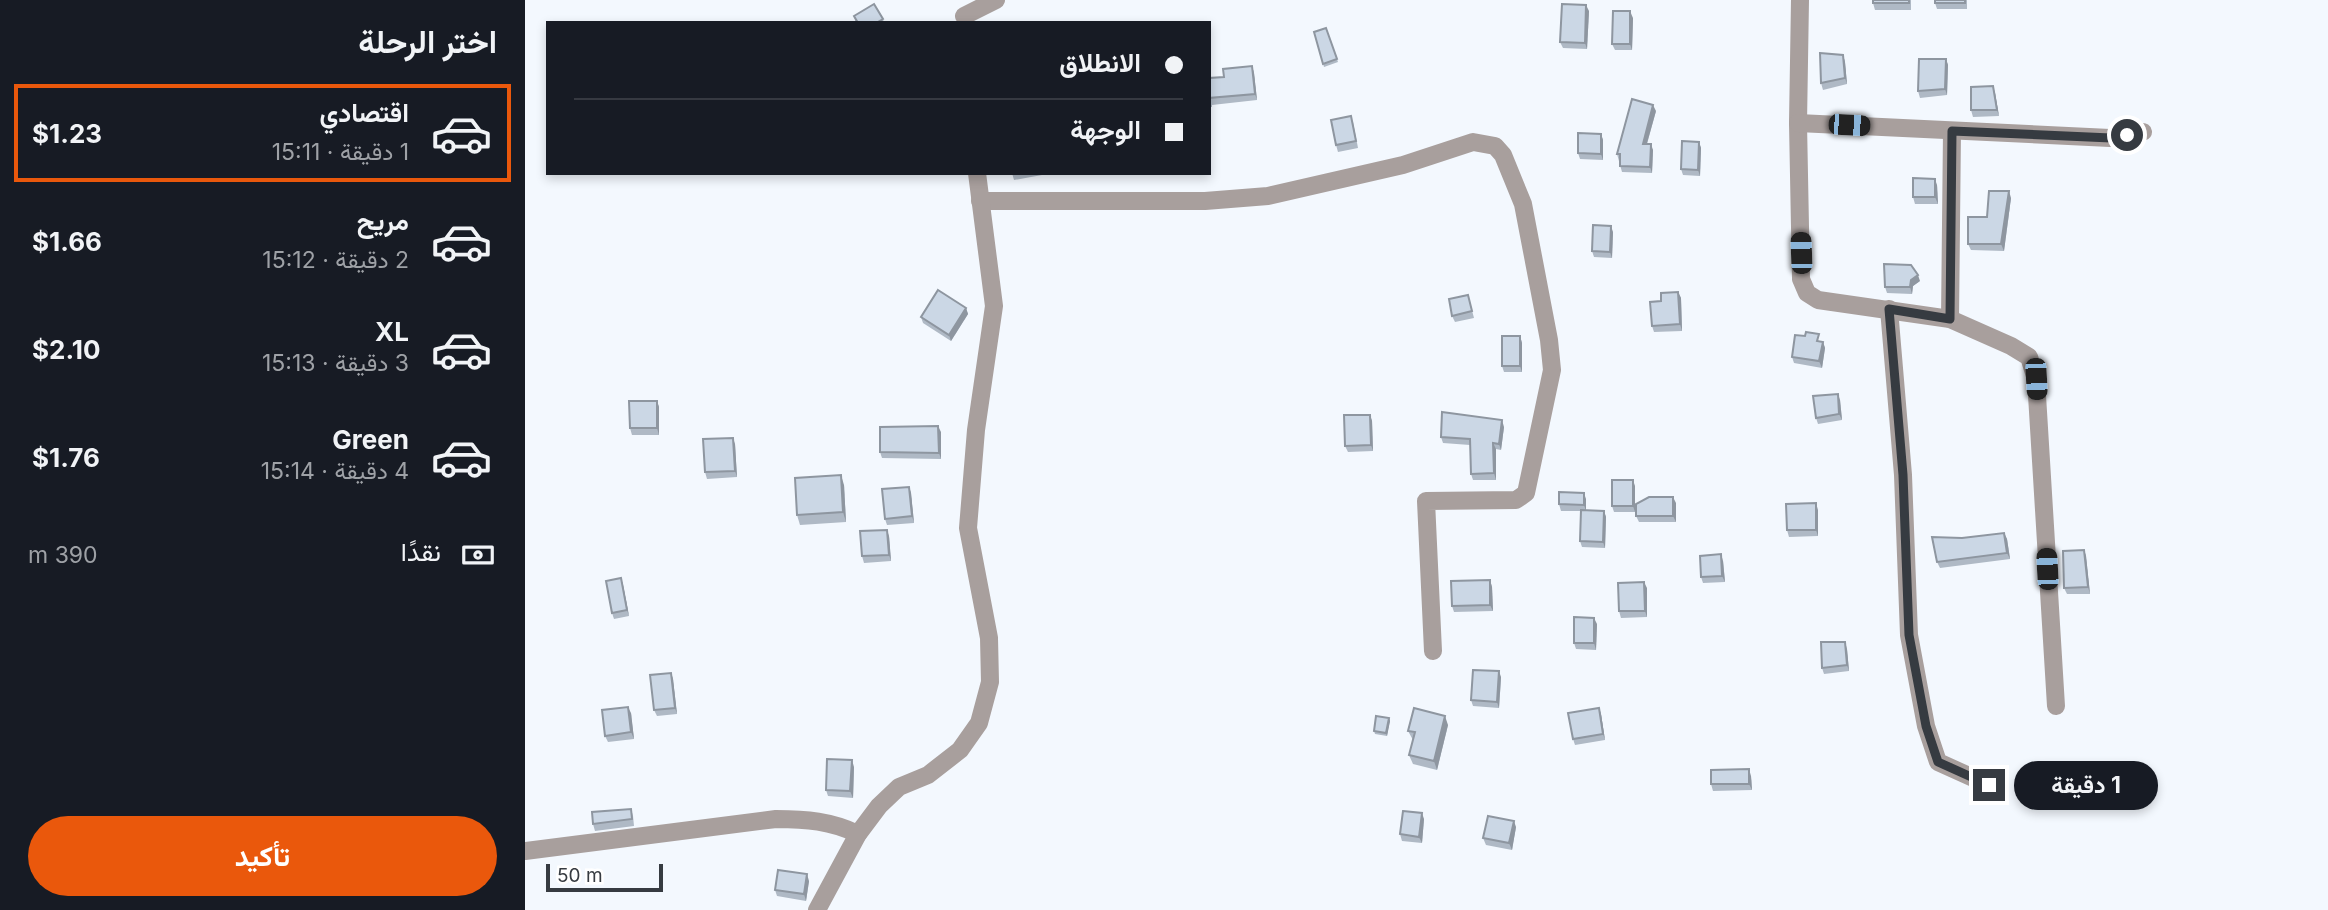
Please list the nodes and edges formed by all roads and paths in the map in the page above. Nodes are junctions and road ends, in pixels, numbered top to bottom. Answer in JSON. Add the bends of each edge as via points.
{"nodes":[{"id":1,"x":996,"y":0,"type":"edge"},
{"id":2,"x":1800,"y":0,"type":"edge"},
{"id":3,"x":963,"y":13,"type":"edge"},
{"id":4,"x":1798,"y":122,"type":"junction"},
{"id":5,"x":1952,"y":131,"type":"junction"},
{"id":6,"x":2143,"y":132,"type":"dead end"},
{"id":7,"x":977,"y":175,"type":"edge"},
{"id":8,"x":980,"y":201,"type":"junction"},
{"id":9,"x":1889,"y":309,"type":"junction"},
{"id":10,"x":1950,"y":319,"type":"junction"},
{"id":11,"x":1433,"y":651,"type":"dead end"},
{"id":12,"x":2056,"y":706,"type":"dead end"},
{"id":13,"x":1989,"y":785,"type":"dead end"},
{"id":14,"x":858,"y":834,"type":"junction"},
{"id":15,"x":525,"y":850,"type":"edge"},
{"id":16,"x":817,"y":910,"type":"edge"}],
"edges":[{"from":1,"to":3,"type":"street"},
{"from":2,"to":4,"type":"street"},
{"from":4,"to":5,"type":"street"},
{"from":4,"to":9,"type":"street","via":[[1801,279],[1807,293],[1829,303]]},
{"from":5,"to":6,"type":"street","via":[[2111,138]]},
{"from":5,"to":10,"type":"street"},
{"from":7,"to":8,"type":"street"},
{"from":8,"to":11,"type":"street","via":[[1205,201],[1268,196],[1403,165],[1473,142],[1495,146],[1523,204],[1552,370],[1526,493],[1516,500],[1426,501]]},
{"from":8,"to":14,"type":"street","via":[[995,306],[976,430],[968,528],[989,638],[990,682],[979,723],[960,750],[928,775],[899,788]]},
{"from":9,"to":10,"type":"street"},
{"from":9,"to":13,"type":"street","via":[[1903,475],[1909,635],[1926,726],[1938,762]]},
{"from":10,"to":12,"type":"street","via":[[2029,357],[2036,379]]},
{"from":14,"to":15,"type":"street","via":[[838,824],[776,819]]},
{"from":14,"to":16,"type":"street"}]}
